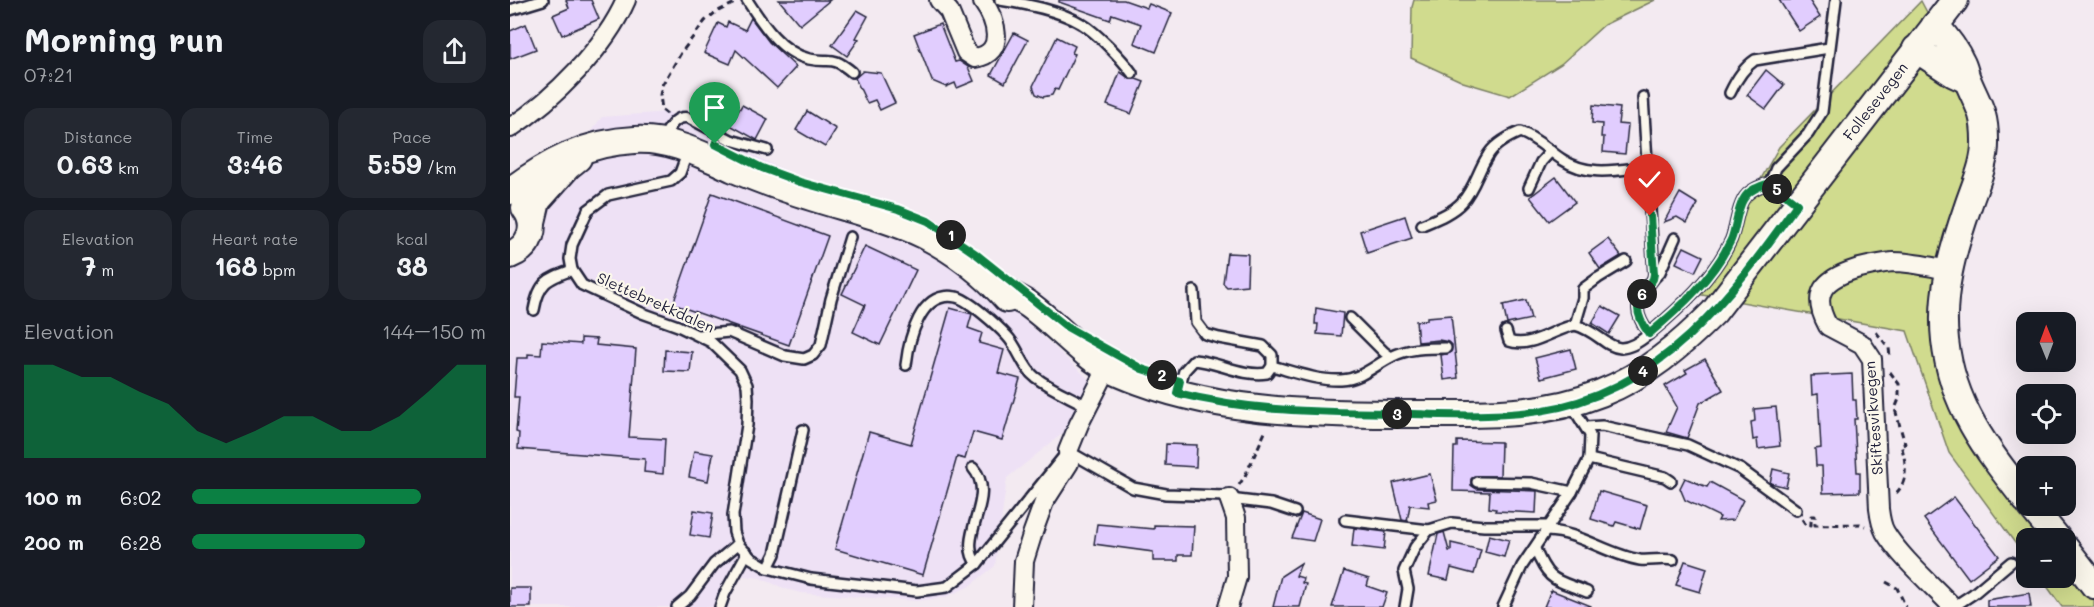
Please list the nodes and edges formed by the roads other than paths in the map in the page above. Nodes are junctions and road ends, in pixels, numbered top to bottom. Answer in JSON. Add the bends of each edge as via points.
{"nodes":[{"id":1,"x":543,"y":0,"type":"edge"},
{"id":2,"x":626,"y":0,"type":"edge"},
{"id":3,"x":747,"y":0,"type":"edge"},
{"id":4,"x":939,"y":0,"type":"edge"},
{"id":5,"x":1836,"y":0,"type":"edge"},
{"id":6,"x":1955,"y":0,"type":"edge"},
{"id":7,"x":988,"y":1,"type":"edge"},
{"id":8,"x":510,"y":10,"type":"edge"},
{"id":9,"x":1935,"y":25,"type":"junction"},
{"id":10,"x":1829,"y":48,"type":"junction"},
{"id":11,"x":1916,"y":49,"type":"junction"},
{"id":12,"x":852,"y":72,"type":"dead end"},
{"id":13,"x":1132,"y":73,"type":"dead end"},
{"id":14,"x":1967,"y":80,"type":"junction"},
{"id":15,"x":1730,"y":93,"type":"dead end"},
{"id":16,"x":1643,"y":97,"type":"dead end"},
{"id":17,"x":510,"y":128,"type":"edge"},
{"id":18,"x":660,"y":141,"type":"junction"},
{"id":19,"x":594,"y":146,"type":"junction"},
{"id":20,"x":689,"y":149,"type":"junction"},
{"id":21,"x":767,"y":150,"type":"dead end"},
{"id":22,"x":1551,"y":151,"type":"junction"},
{"id":23,"x":1646,"y":167,"type":"junction"},
{"id":24,"x":1770,"y":183,"type":"junction"},
{"id":25,"x":1529,"y":188,"type":"dead end"},
{"id":26,"x":510,"y":191,"type":"edge"},
{"id":27,"x":510,"y":198,"type":"edge"},
{"id":28,"x":1797,"y":204,"type":"junction"},
{"id":29,"x":532,"y":222,"type":"junction"},
{"id":30,"x":1422,"y":225,"type":"dead end"},
{"id":31,"x":850,"y":237,"type":"dead end"},
{"id":32,"x":1675,"y":238,"type":"dead end"},
{"id":33,"x":516,"y":252,"type":"edge"},
{"id":34,"x":1626,"y":261,"type":"dead end"},
{"id":35,"x":572,"y":270,"type":"junction"},
{"id":36,"x":1949,"y":270,"type":"junction"},
{"id":37,"x":510,"y":278,"type":"edge"},
{"id":38,"x":1653,"y":279,"type":"junction"},
{"id":39,"x":1194,"y":291,"type":"dead end"},
{"id":40,"x":534,"y":310,"type":"dead end"},
{"id":41,"x":1350,"y":318,"type":"dead end"},
{"id":42,"x":1575,"y":326,"type":"junction"},
{"id":43,"x":1506,"y":331,"type":"dead end"},
{"id":44,"x":1649,"y":334,"type":"junction"},
{"id":45,"x":697,"y":336,"type":"junction"},
{"id":46,"x":1446,"y":348,"type":"dead end"},
{"id":47,"x":1391,"y":357,"type":"junction"},
{"id":48,"x":1098,"y":361,"type":"junction"},
{"id":49,"x":906,"y":365,"type":"dead end"},
{"id":50,"x":1272,"y":366,"type":"junction"},
{"id":51,"x":1177,"y":393,"type":"junction"},
{"id":52,"x":1570,"y":404,"type":"junction"},
{"id":53,"x":1087,"y":406,"type":"junction"},
{"id":54,"x":1586,"y":427,"type":"junction"},
{"id":55,"x":803,"y":430,"type":"dead end"},
{"id":56,"x":1068,"y":451,"type":"junction"},
{"id":57,"x":1589,"y":459,"type":"junction"},
{"id":58,"x":973,"y":468,"type":"dead end"},
{"id":59,"x":1671,"y":481,"type":"dead end"},
{"id":60,"x":1477,"y":482,"type":"dead end"},
{"id":61,"x":2016,"y":487,"type":"edge"},
{"id":62,"x":1572,"y":492,"type":"junction"},
{"id":63,"x":1229,"y":498,"type":"junction"},
{"id":64,"x":1796,"y":510,"type":"dead end"},
{"id":65,"x":1295,"y":512,"type":"dead end"},
{"id":66,"x":2039,"y":516,"type":"edge"},
{"id":67,"x":1345,"y":520,"type":"dead end"},
{"id":68,"x":2049,"y":528,"type":"edge"},
{"id":69,"x":1548,"y":529,"type":"junction"},
{"id":70,"x":1429,"y":530,"type":"junction"},
{"id":71,"x":738,"y":544,"type":"junction"},
{"id":72,"x":1535,"y":549,"type":"junction"},
{"id":73,"x":747,"y":553,"type":"junction"},
{"id":74,"x":1673,"y":560,"type":"dead end"},
{"id":75,"x":2011,"y":562,"type":"dead end"},
{"id":76,"x":2076,"y":562,"type":"edge"},
{"id":77,"x":977,"y":564,"type":"junction"},
{"id":78,"x":768,"y":568,"type":"junction"},
{"id":79,"x":2094,"y":585,"type":"edge"},
{"id":80,"x":1587,"y":592,"type":"dead end"},
{"id":81,"x":677,"y":607,"type":"edge"},
{"id":82,"x":720,"y":607,"type":"edge"},
{"id":83,"x":1022,"y":607,"type":"edge"},
{"id":84,"x":1228,"y":607,"type":"edge"},
{"id":85,"x":1405,"y":607,"type":"edge"},
{"id":86,"x":1503,"y":607,"type":"edge"},
{"id":87,"x":1953,"y":607,"type":"edge"}],
"edges":[{"from":1,"to":8,"type":"lane"},
{"from":2,"to":17,"type":"street","via":[[609,31],[572,75]]},
{"from":3,"to":12,"type":"lane","via":[[790,52],[811,60],[835,60]]},
{"from":4,"to":7,"type":"street","via":[[966,52],[975,58],[985,55],[997,34]]},
{"from":5,"to":10,"type":"lane"},
{"from":6,"to":9,"type":"main road","name":"Follesevegen"},
{"from":7,"to":13,"type":"lane","via":[[1049,12],[1082,24]]},
{"from":9,"to":11,"type":"main road","name":"Follesevegen"},
{"from":9,"to":14,"type":"main road","via":[[1955,50]]},
{"from":10,"to":15,"type":"lane","via":[[1755,60],[1747,65]]},
{"from":10,"to":24,"type":"lane","via":[[1822,112],[1808,134],[1776,168]]},
{"from":11,"to":14,"type":"main road"},
{"from":11,"to":28,"type":"main road","name":"Follesevegen"},
{"from":14,"to":36,"type":"main road","via":[[1979,103],[1986,142]]},
{"from":16,"to":23,"type":"lane"},
{"from":18,"to":19,"type":"main road","name":"Follesevegen","via":[[636,139]]},
{"from":18,"to":20,"type":"main road","name":"Follesevegen"},
{"from":18,"to":21,"type":"lane","via":[[676,119],[682,117],[730,140]]},
{"from":19,"to":26,"type":"main road","name":"Follesevegen","via":[[559,158]]},
{"from":19,"to":29,"type":"main road","name":"Follesevegen","via":[[568,166],[537,201]]},
{"from":20,"to":35,"type":"lane","via":[[680,173],[671,181],[608,195],[588,210],[572,245]]},
{"from":20,"to":48,"type":"main road","name":"Follesevegen","via":[[756,178],[924,236],[952,251],[996,287],[1026,304]]},
{"from":22,"to":23,"type":"lane","via":[[1577,168],[1599,172]]},
{"from":22,"to":25,"type":"lane"},
{"from":22,"to":30,"type":"lane","via":[[1520,132],[1508,137],[1487,155],[1463,201]]},
{"from":23,"to":38,"type":"lane"},
{"from":24,"to":28,"type":"lane"},
{"from":24,"to":44,"type":"lane","via":[[1755,188],[1742,200],[1731,239],[1716,264],[1673,314]]},
{"from":27,"to":29,"type":"main road","via":[[527,210]]},
{"from":28,"to":52,"type":"main road","name":"Follesevegen","via":[[1729,294],[1688,338],[1629,380]]},
{"from":29,"to":33,"type":"main road","name":"Follesevegen","via":[[529,239]]},
{"from":31,"to":45,"type":"lane","via":[[821,345],[813,356],[785,356],[729,332]]},
{"from":32,"to":38,"type":"lane"},
{"from":33,"to":37,"type":"main road"},
{"from":34,"to":42,"type":"lane","via":[[1583,289]]},
{"from":35,"to":40,"type":"lane","via":[[549,279],[537,296]]},
{"from":35,"to":45,"type":"lane","name":"Slettebrekkdalen","via":[[582,285]]},
{"from":36,"to":61,"type":"main road","via":[[1945,339],[1956,389],[1977,435]]},
{"from":36,"to":87,"type":"street","name":"Skiftesvikvegen","via":[[1894,262],[1875,264],[1827,283],[1820,292],[1820,305],[1828,326],[1862,344],[1872,359],[1880,521],[1908,560]]},
{"from":38,"to":44,"type":"lane","via":[[1636,308]]},
{"from":39,"to":50,"type":"lane","via":[[1196,322],[1205,334],[1263,346],[1272,355]]},
{"from":41,"to":47,"type":"lane"},
{"from":42,"to":43,"type":"lane","via":[[1517,343],[1509,341]]},
{"from":42,"to":44,"type":"lane","via":[[1586,328],[1614,347],[1624,348]]},
{"from":45,"to":71,"type":"lane","name":"Slettebrekkdalen","via":[[727,356],[740,369],[747,385],[747,425],[733,515]]},
{"from":46,"to":47,"type":"lane","via":[[1414,350]]},
{"from":47,"to":50,"type":"lane","via":[[1362,375],[1343,380],[1322,380]]},
{"from":48,"to":51,"type":"main road","name":"Follesevegen","via":[[1138,381]]},
{"from":48,"to":53,"type":"street","via":[[1095,389]]},
{"from":49,"to":53,"type":"lane","via":[[908,343],[928,305],[939,297],[958,297],[1008,337],[1034,376]]},
{"from":50,"to":51,"type":"lane","via":[[1267,373],[1254,375],[1194,360],[1184,370]]},
{"from":51,"to":52,"type":"main road","name":"Follesevegen","via":[[1213,402],[1287,411],[1506,414]]},
{"from":52,"to":54,"type":"lane"},
{"from":53,"to":56,"type":"street"},
{"from":54,"to":57,"type":"lane","via":[[1590,435]]},
{"from":54,"to":64,"type":"lane","via":[[1602,426],[1688,445],[1740,469]]},
{"from":55,"to":78,"type":"lane","via":[[775,554]]},
{"from":56,"to":63,"type":"lane","via":[[1133,488]]},
{"from":56,"to":77,"type":"lane"},
{"from":56,"to":83,"type":"street","via":[[1069,463],[1044,502],[1024,561]]},
{"from":57,"to":59,"type":"lane"},
{"from":57,"to":62,"type":"lane"},
{"from":58,"to":77,"type":"lane","via":[[978,473],[982,497],[971,543]]},
{"from":60,"to":62,"type":"lane","via":[[1531,483]]},
{"from":62,"to":69,"type":"lane"},
{"from":63,"to":65,"type":"lane"},
{"from":63,"to":84,"type":"street","via":[[1236,518],[1237,577]]},
{"from":66,"to":68,"type":"main road"},
{"from":67,"to":70,"type":"lane"},
{"from":69,"to":70,"type":"lane","via":[[1452,523]]},
{"from":69,"to":72,"type":"lane"},
{"from":69,"to":74,"type":"lane","via":[[1641,560]]},
{"from":70,"to":85,"type":"lane","via":[[1415,547],[1404,571],[1408,589]]},
{"from":71,"to":73,"type":"lane"},
{"from":71,"to":81,"type":"lane","via":[[714,564]]},
{"from":72,"to":80,"type":"lane","via":[[1551,578]]},
{"from":72,"to":86,"type":"lane","via":[[1522,566]]},
{"from":73,"to":78,"type":"lane"},
{"from":73,"to":82,"type":"lane"},
{"from":75,"to":87,"type":"lane"},
{"from":76,"to":79,"type":"main road"},
{"from":77,"to":78,"type":"lane","via":[[947,587],[917,591],[811,579]]}]}
